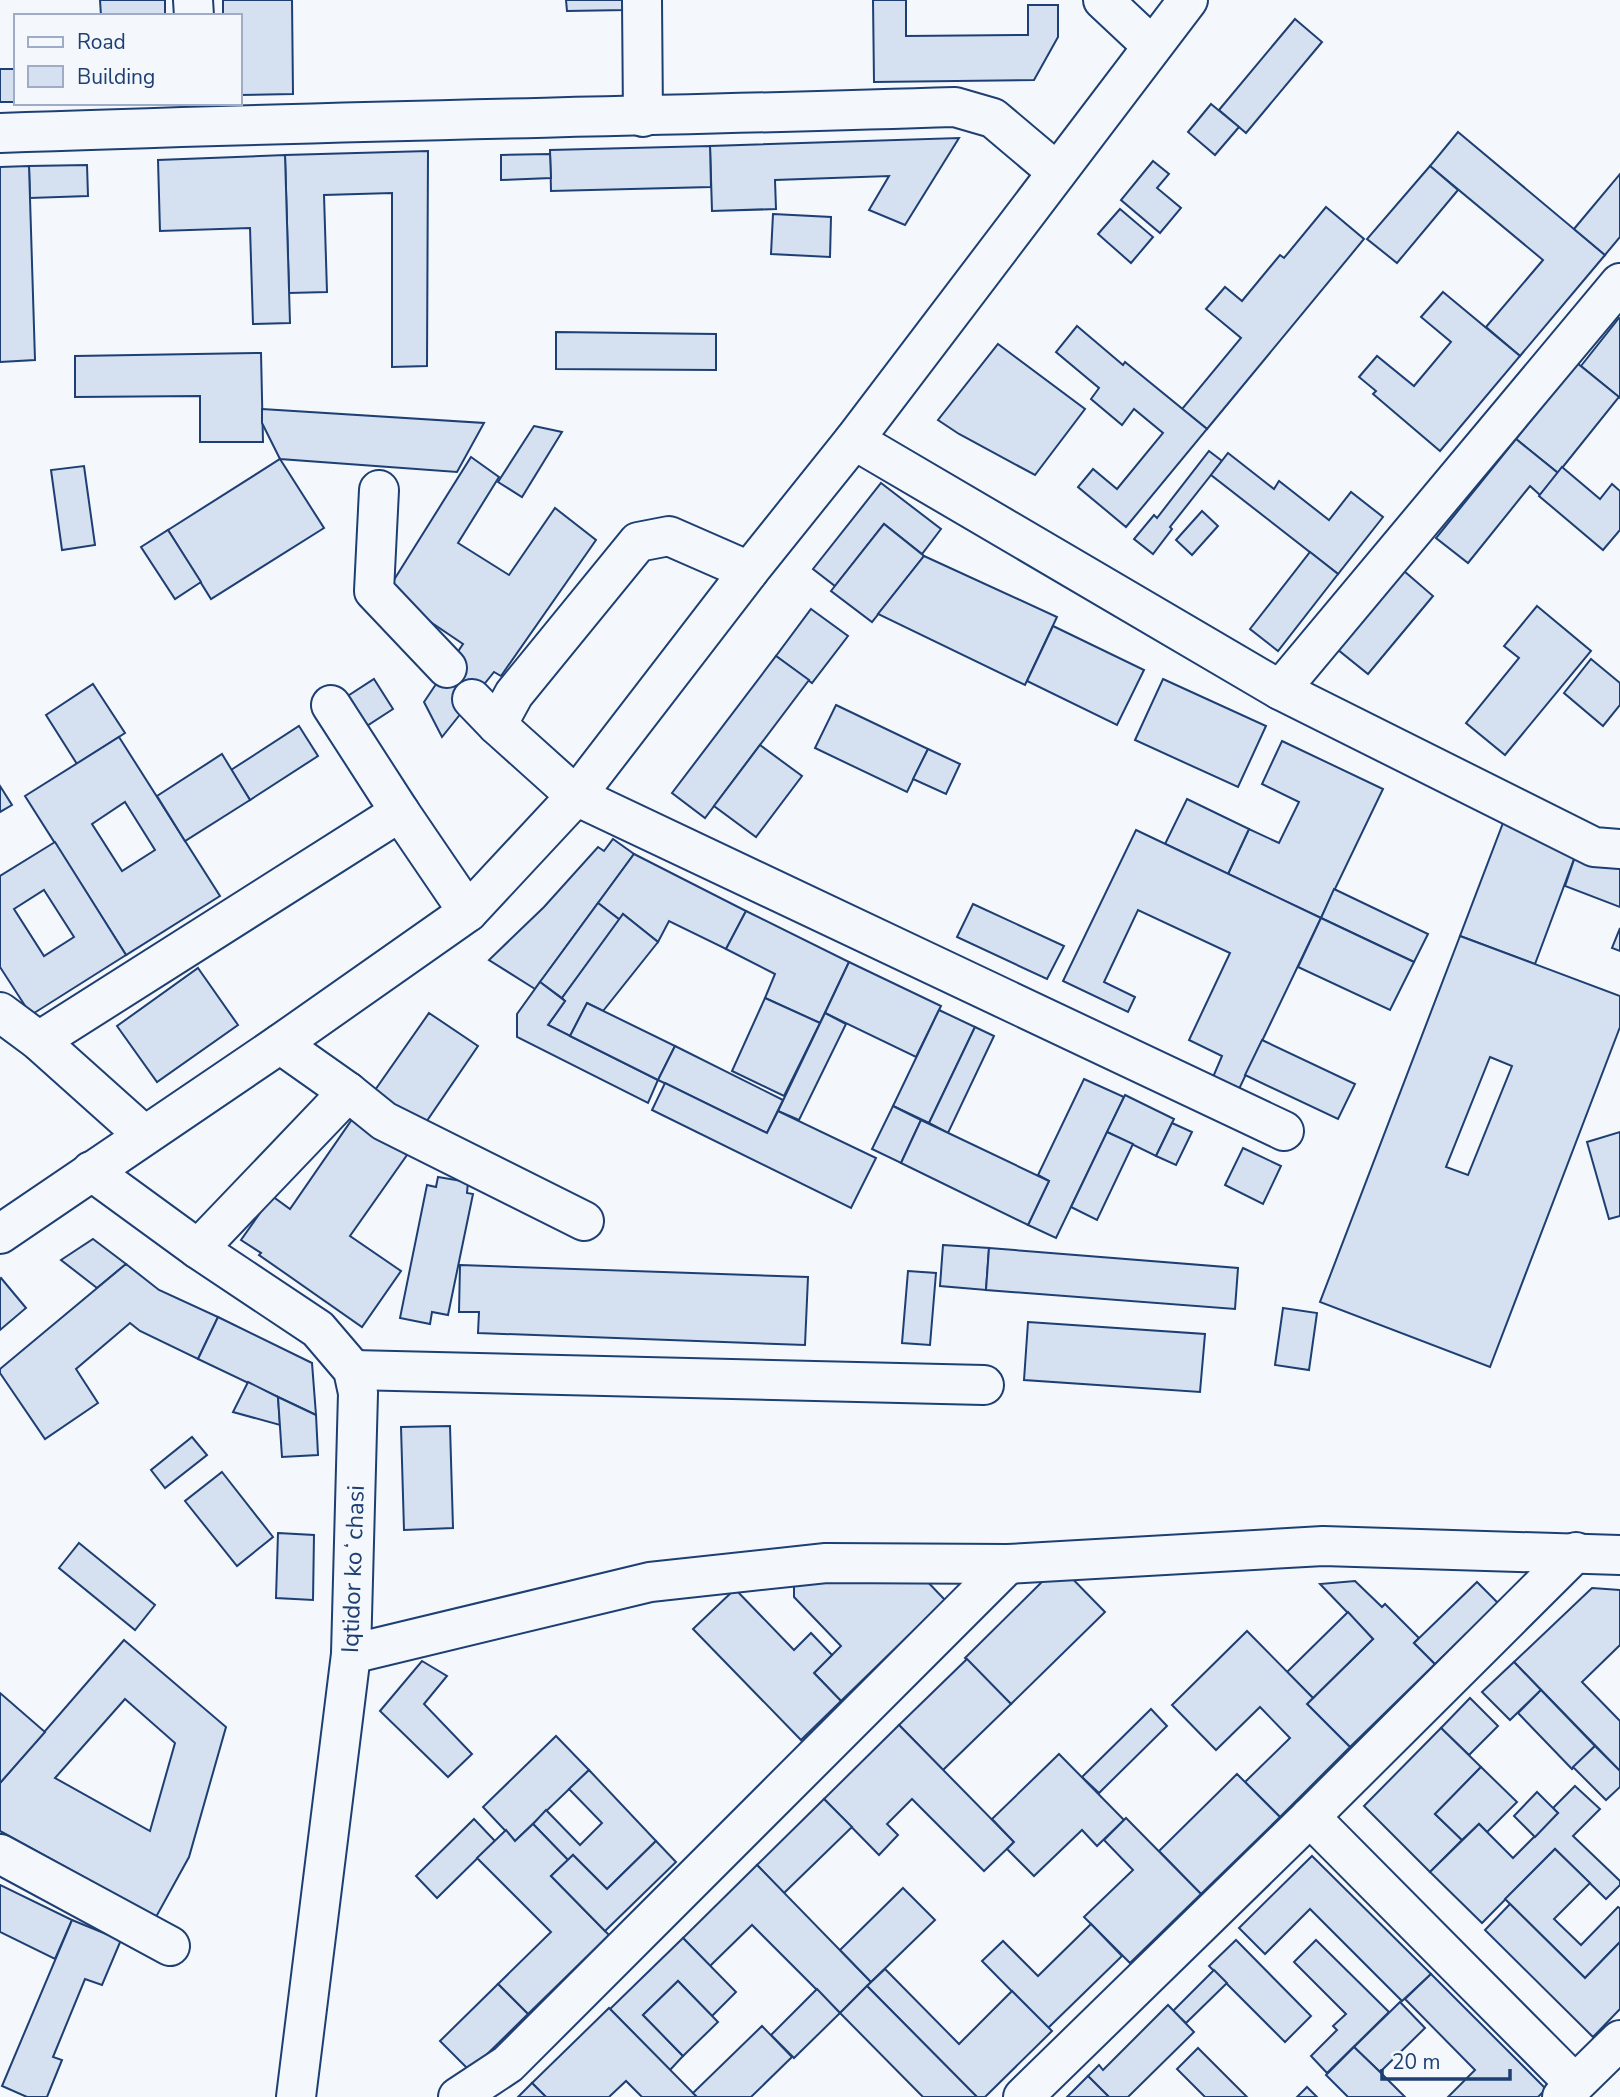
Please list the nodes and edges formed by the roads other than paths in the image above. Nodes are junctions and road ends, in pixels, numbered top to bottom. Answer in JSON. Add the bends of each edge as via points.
{"nodes":[{"id":1,"x":642,"y":0,"type":"edge"},
{"id":2,"x":1103,"y":0,"type":"edge"},
{"id":3,"x":1188,"y":0,"type":"edge"},
{"id":4,"x":1152,"y":46,"type":"junction"},
{"id":5,"x":194,"y":114,"type":"edge"},
{"id":6,"x":643,"y":117,"type":"junction"},
{"id":7,"x":0,"y":133,"type":"edge"},
{"id":8,"x":1057,"y":172,"type":"junction"},
{"id":9,"x":1620,"y":283,"type":"edge"},
{"id":10,"x":854,"y":440,"type":"junction"},
{"id":11,"x":379,"y":490,"type":"dead end"},
{"id":12,"x":749,"y":571,"type":"junction"},
{"id":13,"x":447,"y":668,"type":"dead end"},
{"id":14,"x":1280,"y":690,"type":"junction"},
{"id":15,"x":331,"y":705,"type":"dead end"},
{"id":16,"x":576,"y":796,"type":"junction"},
{"id":17,"x":400,"y":812,"type":"junction"},
{"id":18,"x":1620,"y":849,"type":"edge"},
{"id":19,"x":468,"y":912,"type":"junction"},
{"id":20,"x":0,"y":1012,"type":"edge"},
{"id":21,"x":38,"y":1041,"type":"junction"},
{"id":22,"x":281,"y":1044,"type":"junction"},
{"id":23,"x":348,"y":1092,"type":"junction"},
{"id":24,"x":1284,"y":1131,"type":"dead end"},
{"id":25,"x":144,"y":1135,"type":"junction"},
{"id":26,"x":91,"y":1171,"type":"junction"},
{"id":27,"x":584,"y":1221,"type":"dead end"},
{"id":28,"x":0,"y":1234,"type":"edge"},
{"id":29,"x":198,"y":1249,"type":"junction"},
{"id":30,"x":354,"y":1370,"type":"junction"},
{"id":31,"x":984,"y":1385,"type":"dead end"},
{"id":32,"x":1576,"y":1552,"type":"junction"},
{"id":33,"x":1620,"y":1555,"type":"edge"},
{"id":34,"x":1008,"y":1564,"type":"junction"},
{"id":35,"x":351,"y":1654,"type":"junction"},
{"id":36,"x":1310,"y":1817,"type":"junction"},
{"id":37,"x":0,"y":1854,"type":"edge"},
{"id":38,"x":170,"y":1946,"type":"dead end"},
{"id":39,"x":1620,"y":2040,"type":"edge"},
{"id":40,"x":1569,"y":2091,"type":"edge"},
{"id":41,"x":296,"y":2097,"type":"edge"},
{"id":42,"x":458,"y":2097,"type":"edge"},
{"id":43,"x":1023,"y":2097,"type":"edge"}],
"edges":[{"from":1,"to":6,"type":"street"},
{"from":2,"to":4,"type":"street"},
{"from":3,"to":4,"type":"street"},
{"from":4,"to":8,"type":"street"},
{"from":5,"to":6,"type":"street"},
{"from":5,"to":7,"type":"street"},
{"from":6,"to":8,"type":"street","via":[[955,107],[993,118]]},
{"from":8,"to":10,"type":"street"},
{"from":9,"to":14,"type":"street"},
{"from":10,"to":12,"type":"street"},
{"from":10,"to":14,"type":"street"},
{"from":11,"to":13,"type":"street","via":[[374,591]]},
{"from":12,"to":16,"type":"street"},
{"from":12,"to":16,"type":"street","via":[[669,536],[638,542],[514,694],[485,712]]},
{"from":14,"to":18,"type":"street","via":[[1594,847]]},
{"from":15,"to":17,"type":"street"},
{"from":16,"to":19,"type":"street"},
{"from":16,"to":24,"type":"street"},
{"from":17,"to":19,"type":"street"},
{"from":17,"to":21,"type":"street"},
{"from":19,"to":22,"type":"street"},
{"from":20,"to":21,"type":"street"},
{"from":21,"to":25,"type":"street"},
{"from":22,"to":23,"type":"street"},
{"from":22,"to":25,"type":"street"},
{"from":23,"to":27,"type":"street","via":[[384,1121]]},
{"from":23,"to":29,"type":"street"},
{"from":25,"to":26,"type":"street"},
{"from":26,"to":28,"type":"street"},
{"from":26,"to":29,"type":"street"},
{"from":29,"to":30,"type":"street","via":[[318,1329]]},
{"from":30,"to":31,"type":"street"},
{"from":30,"to":35,"type":"street","name":"Iqtidor koʻchasi","via":[[358,1393]]},
{"from":32,"to":33,"type":"street"},
{"from":32,"to":34,"type":"street","via":[[1323,1546]]},
{"from":32,"to":36,"type":"street"},
{"from":34,"to":35,"type":"street","via":[[826,1563],[650,1582]]},
{"from":34,"to":42,"type":"street","via":[[508,2064]]},
{"from":35,"to":41,"type":"street","name":"Iqtidor koʻchasi"},
{"from":36,"to":40,"type":"street"},
{"from":36,"to":43,"type":"street"},
{"from":37,"to":38,"type":"street"},
{"from":39,"to":40,"type":"street"}]}
